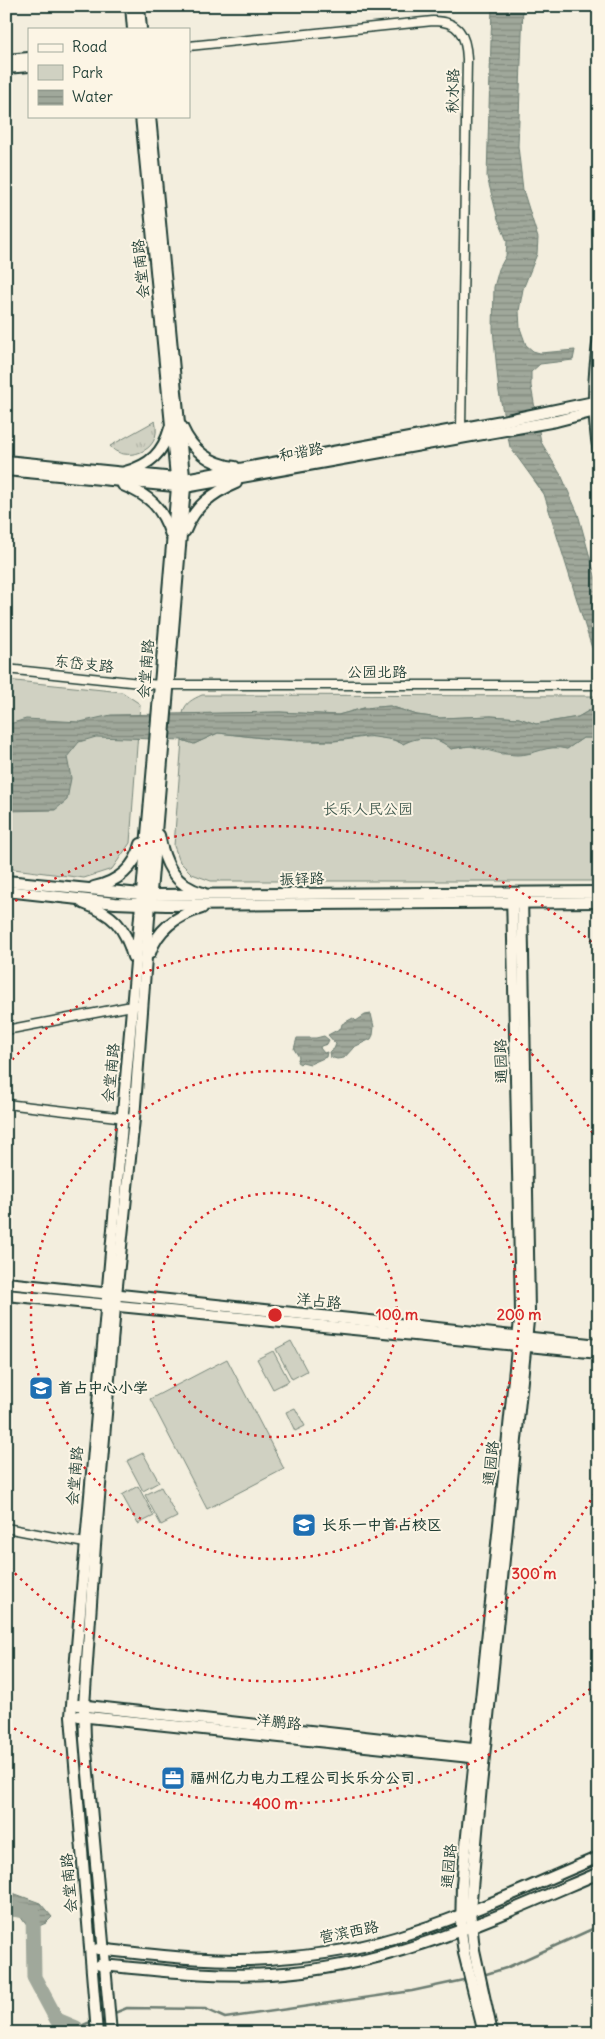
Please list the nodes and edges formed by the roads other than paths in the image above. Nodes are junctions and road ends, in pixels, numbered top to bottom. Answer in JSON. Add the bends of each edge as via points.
{"nodes":[{"id":1,"x":131,"y":6,"type":"edge"},
{"id":2,"x":139,"y":6,"type":"edge"},
{"id":3,"x":133,"y":28,"type":"edge"},
{"id":4,"x":141,"y":28,"type":"edge"},
{"id":5,"x":190,"y":46,"type":"edge"},
{"id":6,"x":28,"y":58,"type":"edge"},
{"id":7,"x":6,"y":60,"type":"edge"},
{"id":8,"x":28,"y":66,"type":"edge"},
{"id":9,"x":6,"y":68,"type":"edge"},
{"id":10,"x":141,"y":118,"type":"edge"},
{"id":11,"x":150,"y":118,"type":"edge"},
{"id":12,"x":599,"y":336,"type":"edge"},
{"id":13,"x":596,"y":407,"type":"edge"},
{"id":14,"x":176,"y":423,"type":"junction"},
{"id":15,"x":503,"y":426,"type":"junction"},
{"id":16,"x":461,"y":428,"type":"junction"},
{"id":17,"x":599,"y":453,"type":"edge"},
{"id":18,"x":6,"y":462,"type":"edge"},
{"id":19,"x":6,"y":470,"type":"edge"},
{"id":20,"x":253,"y":471,"type":"junction"},
{"id":21,"x":117,"y":478,"type":"junction"},
{"id":22,"x":181,"y":483,"type":"junction"},
{"id":23,"x":176,"y":541,"type":"junction"},
{"id":24,"x":6,"y":670,"type":"edge"},
{"id":25,"x":164,"y":685,"type":"junction"},
{"id":26,"x":596,"y":685,"type":"edge"},
{"id":27,"x":152,"y":824,"type":"junction"},
{"id":28,"x":6,"y":881,"type":"edge"},
{"id":29,"x":75,"y":888,"type":"junction"},
{"id":30,"x":6,"y":892,"type":"edge"},
{"id":31,"x":599,"y":892,"type":"edge"},
{"id":32,"x":517,"y":897,"type":"junction"},
{"id":33,"x":68,"y":898,"type":"junction"},
{"id":34,"x":145,"y":900,"type":"junction"},
{"id":35,"x":214,"y":900,"type":"junction"},
{"id":36,"x":599,"y":902,"type":"edge"},
{"id":37,"x":146,"y":966,"type":"junction"},
{"id":38,"x":135,"y":967,"type":"junction"},
{"id":39,"x":144,"y":1004,"type":"junction"},
{"id":40,"x":132,"y":1006,"type":"junction"},
{"id":41,"x":6,"y":1030,"type":"edge"},
{"id":42,"x":6,"y":1104,"type":"edge"},
{"id":43,"x":122,"y":1117,"type":"junction"},
{"id":44,"x":134,"y":1119,"type":"junction"},
{"id":45,"x":6,"y":1283,"type":"edge"},
{"id":46,"x":111,"y":1294,"type":"junction"},
{"id":47,"x":6,"y":1295,"type":"edge"},
{"id":48,"x":110,"y":1305,"type":"junction"},
{"id":49,"x":523,"y":1341,"type":"junction"},
{"id":50,"x":599,"y":1345,"type":"edge"},
{"id":51,"x":599,"y":1353,"type":"edge"},
{"id":52,"x":6,"y":1528,"type":"edge"},
{"id":53,"x":89,"y":1544,"type":"junction"},
{"id":54,"x":72,"y":1704,"type":"junction"},
{"id":55,"x":84,"y":1706,"type":"junction"},
{"id":56,"x":71,"y":1716,"type":"junction"},
{"id":57,"x":84,"y":1717,"type":"junction"},
{"id":58,"x":480,"y":1754,"type":"junction"},
{"id":59,"x":599,"y":1857,"type":"edge"},
{"id":60,"x":599,"y":1873,"type":"edge"},
{"id":61,"x":466,"y":1913,"type":"junction"},
{"id":62,"x":466,"y":1929,"type":"junction"},
{"id":63,"x":90,"y":1948,"type":"junction"},
{"id":64,"x":104,"y":1950,"type":"junction"},
{"id":65,"x":92,"y":1964,"type":"junction"},
{"id":66,"x":106,"y":1965,"type":"junction"},
{"id":67,"x":478,"y":1989,"type":"junction"},
{"id":68,"x":111,"y":2030,"type":"edge"},
{"id":69,"x":97,"y":2032,"type":"edge"},
{"id":70,"x":484,"y":2033,"type":"edge"},
{"id":71,"x":492,"y":2033,"type":"edge"}],
"edges":[{"from":1,"to":3,"type":"main road"},
{"from":2,"to":4,"type":"main road"},
{"from":5,"to":16,"type":"street","name":"秋水路","via":[[433,21],[447,22],[460,31],[467,59]]},
{"from":6,"to":7,"type":"main road"},
{"from":8,"to":9,"type":"main road"},
{"from":10,"to":14,"type":"main road","name":"会堂南路"},
{"from":11,"to":14,"type":"main road","name":"会堂南路"},
{"from":12,"to":13,"type":"main road","via":[[594,376]]},
{"from":13,"to":15,"type":"main road","name":"和谐路"},
{"from":13,"to":17,"type":"main road"},
{"from":14,"to":20,"type":"main road","via":[[203,456],[223,465]]},
{"from":14,"to":21,"type":"main road","via":[[157,456]]},
{"from":14,"to":22,"type":"main road","name":"会堂南路"},
{"from":15,"to":16,"type":"main road","name":"和谐路"},
{"from":15,"to":20,"type":"main road","name":"和谐路"},
{"from":16,"to":20,"type":"main road","name":"和谐路"},
{"from":18,"to":21,"type":"main road","name":"和谐路"},
{"from":19,"to":21,"type":"main road","name":"和谐路"},
{"from":20,"to":22,"type":"main road","name":"和谐路"},
{"from":20,"to":23,"type":"main road","via":[[209,497]]},
{"from":21,"to":22,"type":"main road","name":"和谐路"},
{"from":21,"to":23,"type":"main road","via":[[154,502]]},
{"from":22,"to":23,"type":"main road","name":"会堂南路"},
{"from":23,"to":25,"type":"main road","name":"会堂南路"},
{"from":24,"to":25,"type":"street","name":"东岱支路"},
{"from":25,"to":26,"type":"street","name":"公园北路"},
{"from":25,"to":27,"type":"main road","name":"会堂南路"},
{"from":27,"to":29,"type":"main road","via":[[137,857],[122,875],[103,885]]},
{"from":27,"to":34,"type":"main road","name":"会堂南路"},
{"from":27,"to":35,"type":"main road","via":[[174,876]]},
{"from":28,"to":29,"type":"main road","name":"振铎路"},
{"from":29,"to":34,"type":"main road","name":"振铎路"},
{"from":30,"to":33,"type":"main road","name":"振铎路"},
{"from":31,"to":32,"type":"main road","name":"振铎路"},
{"from":32,"to":35,"type":"main road","name":"振铎路"},
{"from":32,"to":36,"type":"main road","name":"振铎路"},
{"from":32,"to":49,"type":"main road","name":"通园路"},
{"from":33,"to":34,"type":"main road","name":"振铎路"},
{"from":33,"to":38,"type":"main road","via":[[102,911],[115,921],[125,934]]},
{"from":34,"to":35,"type":"main road","name":"振铎路"},
{"from":34,"to":37,"type":"main road","name":"会堂南路"},
{"from":34,"to":38,"type":"main road","name":"会堂南路"},
{"from":35,"to":37,"type":"main road","via":[[168,924],[155,941]]},
{"from":37,"to":39,"type":"main road","name":"会堂南路"},
{"from":38,"to":40,"type":"main road","name":"会堂南路"},
{"from":39,"to":40,"type":"street"},
{"from":39,"to":44,"type":"main road","name":"会堂南路"},
{"from":40,"to":41,"type":"street"},
{"from":40,"to":43,"type":"main road","name":"会堂南路"},
{"from":42,"to":43,"type":"street"},
{"from":43,"to":44,"type":"street"},
{"from":43,"to":46,"type":"main road","name":"会堂南路"},
{"from":44,"to":46,"type":"main road","name":"会堂南路"},
{"from":45,"to":46,"type":"main road","name":"洋占路"},
{"from":46,"to":48,"type":"main road","name":"会堂南路"},
{"from":46,"to":49,"type":"main road","name":"洋占路"},
{"from":47,"to":48,"type":"main road","name":"洋占路"},
{"from":48,"to":49,"type":"main road","name":"洋占路"},
{"from":48,"to":53,"type":"main road","name":"会堂南路"},
{"from":49,"to":50,"type":"main road","name":"洋占路"},
{"from":49,"to":51,"type":"main road","name":"洋占路"},
{"from":49,"to":58,"type":"main road","name":"通园路"},
{"from":52,"to":53,"type":"street"},
{"from":53,"to":54,"type":"main road","name":"会堂南路"},
{"from":53,"to":55,"type":"main road","name":"会堂南路"},
{"from":54,"to":55,"type":"main road"},
{"from":54,"to":56,"type":"main road","name":"会堂南路"},
{"from":55,"to":57,"type":"main road","name":"会堂南路"},
{"from":55,"to":58,"type":"main road"},
{"from":56,"to":57,"type":"main road","name":"洋鹏路"},
{"from":56,"to":63,"type":"main road","name":"会堂南路"},
{"from":57,"to":58,"type":"main road","name":"洋鹏路"},
{"from":57,"to":64,"type":"main road","name":"会堂南路"},
{"from":58,"to":61,"type":"main road","name":"通园路","via":[[462,1884]]},
{"from":59,"to":61,"type":"main road","name":"营滨西路"},
{"from":60,"to":62,"type":"main road","name":"营滨西路"},
{"from":61,"to":62,"type":"main road","name":"通园路"},
{"from":61,"to":64,"type":"main road","name":"营滨西路","via":[[377,1943],[295,1957],[225,1960]]},
{"from":62,"to":66,"type":"main road","name":"营滨西路","via":[[379,1957],[273,1974],[199,1974]]},
{"from":62,"to":67,"type":"main road","name":"通园路"},
{"from":63,"to":64,"type":"main road","name":"营滨西路"},
{"from":63,"to":65,"type":"main road","name":"会堂南路"},
{"from":64,"to":66,"type":"main road","name":"会堂南路"},
{"from":65,"to":66,"type":"main road","name":"营滨西路"},
{"from":65,"to":69,"type":"main road","name":"会堂南路"},
{"from":66,"to":68,"type":"main road","name":"会堂南路"},
{"from":67,"to":70,"type":"main road","name":"通园路"},
{"from":67,"to":71,"type":"main road","name":"通园路"}]}
